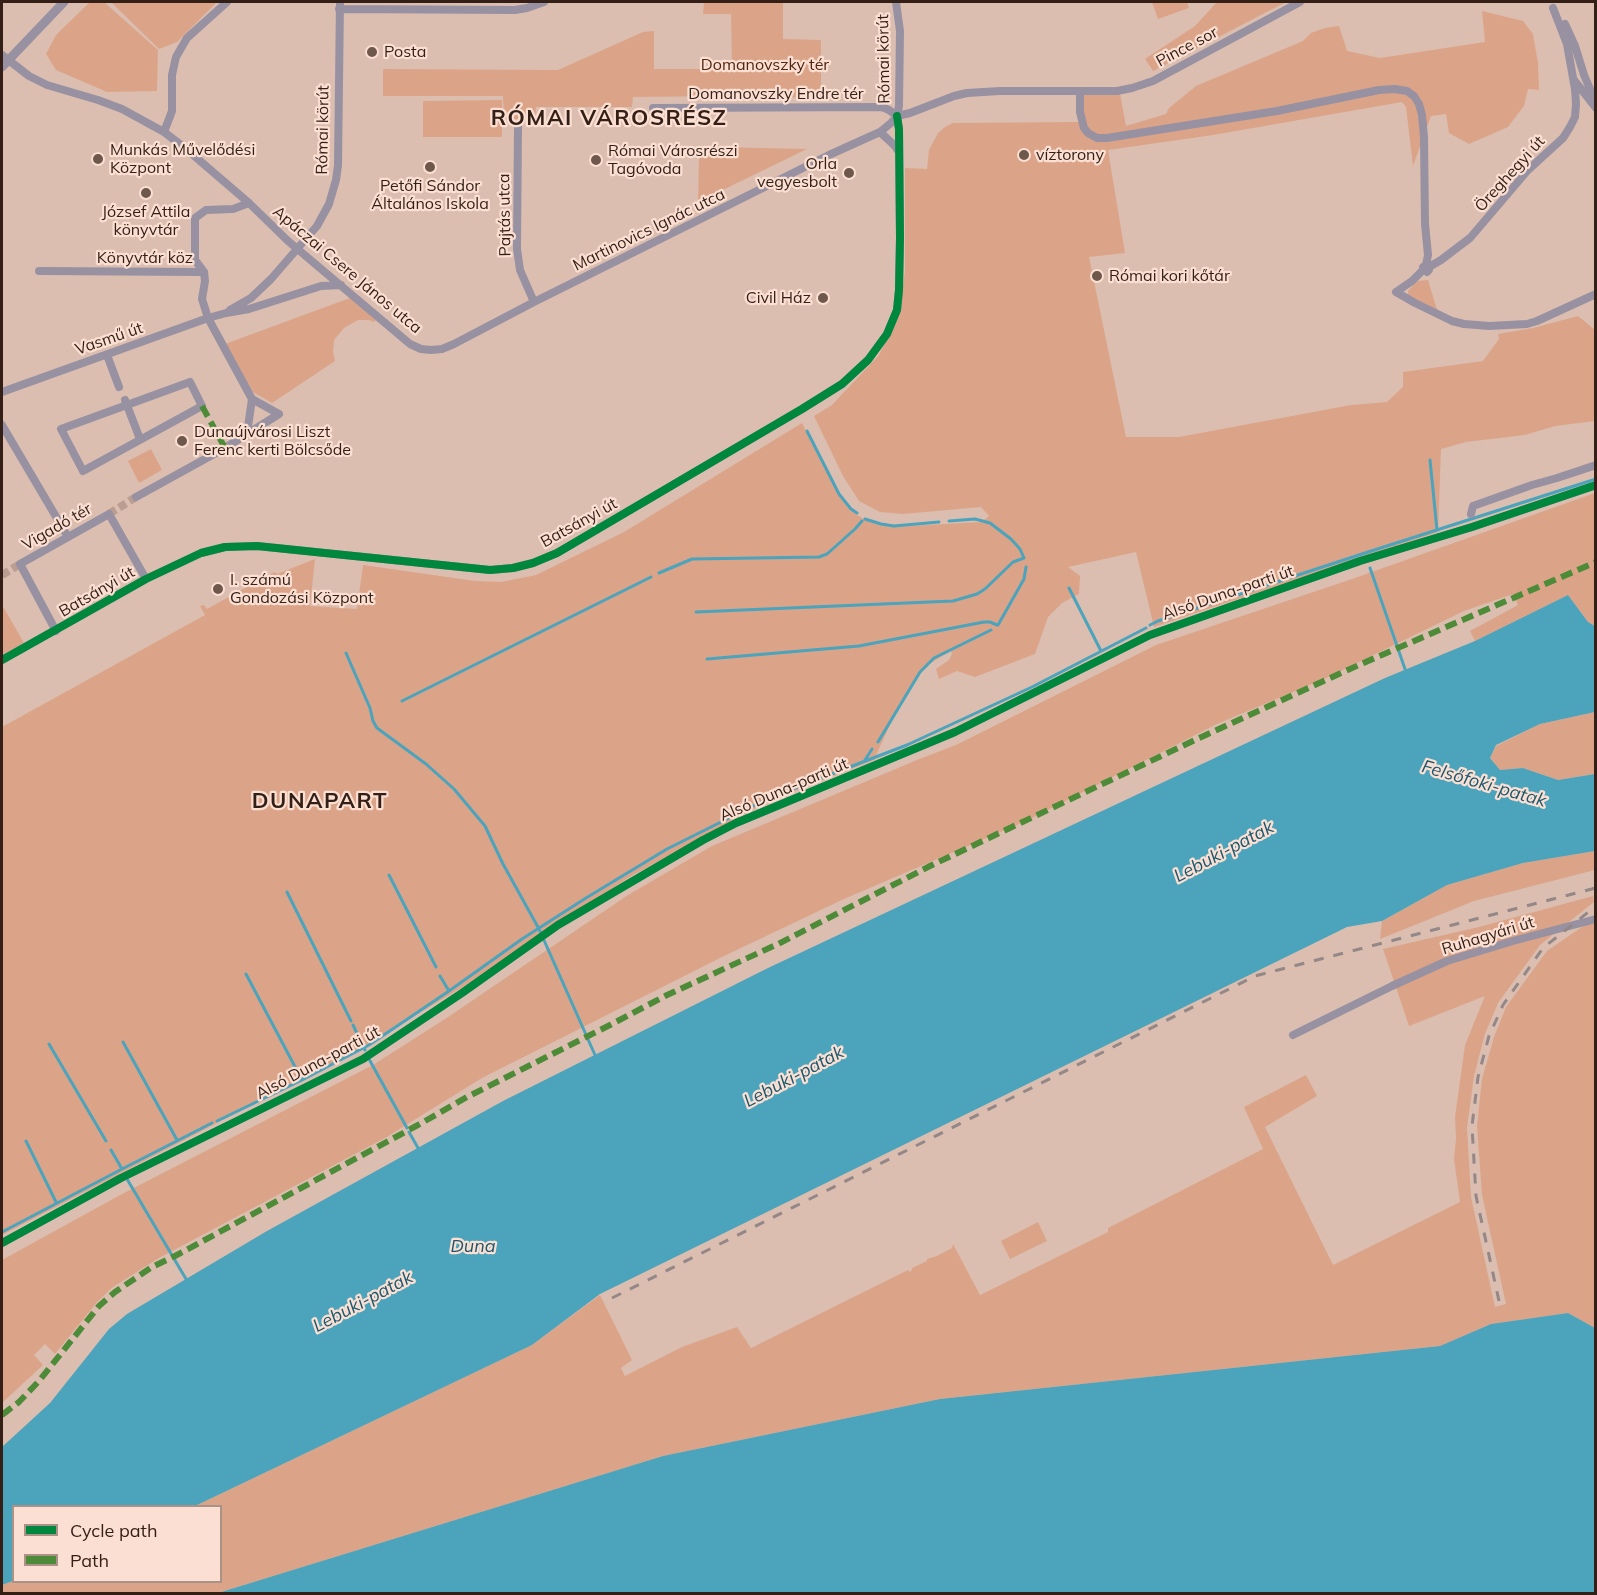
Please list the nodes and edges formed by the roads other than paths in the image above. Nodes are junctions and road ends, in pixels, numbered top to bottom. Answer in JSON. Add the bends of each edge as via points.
{"nodes":[{"id":1,"x":64,"y":2,"type":"edge"},
{"id":2,"x":227,"y":2,"type":"edge"},
{"id":3,"x":544,"y":2,"type":"edge"},
{"id":4,"x":896,"y":2,"type":"edge"},
{"id":5,"x":1300,"y":2,"type":"edge"},
{"id":6,"x":339,"y":5,"type":"edge"},
{"id":7,"x":1550,"y":5,"type":"edge"},
{"id":8,"x":4,"y":61,"type":"edge"},
{"id":9,"x":1573,"y":79,"type":"junction"},
{"id":10,"x":1080,"y":91,"type":"junction"},
{"id":11,"x":1596,"y":103,"type":"edge"},
{"id":12,"x":653,"y":108,"type":"dead end"},
{"id":13,"x":1596,"y":108,"type":"edge"},
{"id":14,"x":897,"y":116,"type":"junction"},
{"id":15,"x":518,"y":124,"type":"dead end"},
{"id":16,"x":164,"y":132,"type":"junction"},
{"id":17,"x":880,"y":132,"type":"junction"},
{"id":18,"x":899,"y":152,"type":"junction"},
{"id":19,"x":249,"y":203,"type":"junction"},
{"id":20,"x":298,"y":249,"type":"junction"},
{"id":21,"x":1426,"y":267,"type":"junction"},
{"id":22,"x":39,"y":272,"type":"dead end"},
{"id":23,"x":204,"y":272,"type":"junction"},
{"id":24,"x":341,"y":285,"type":"junction"},
{"id":25,"x":1596,"y":294,"type":"edge"},
{"id":26,"x":534,"y":302,"type":"junction"},
{"id":27,"x":226,"y":313,"type":"junction"},
{"id":28,"x":208,"y":318,"type":"junction"},
{"id":29,"x":430,"y":350,"type":"joint"},
{"id":30,"x":107,"y":355,"type":"junction"},
{"id":31,"x":119,"y":387,"type":"dead end"},
{"id":32,"x":2,"y":392,"type":"edge"},
{"id":33,"x":252,"y":399,"type":"junction"},
{"id":34,"x":126,"y":403,"type":"junction"},
{"id":35,"x":2,"y":425,"type":"edge"},
{"id":36,"x":247,"y":434,"type":"junction"},
{"id":37,"x":140,"y":439,"type":"junction"},
{"id":38,"x":1596,"y":465,"type":"edge"},
{"id":39,"x":1596,"y":485,"type":"edge"},
{"id":40,"x":136,"y":497,"type":"tunnel mouth"},
{"id":41,"x":1471,"y":514,"type":"dead end"},
{"id":42,"x":68,"y":537,"type":"junction"},
{"id":43,"x":146,"y":579,"type":"junction"},
{"id":44,"x":57,"y":631,"type":"junction"},
{"id":45,"x":2,"y":660,"type":"edge"},
{"id":46,"x":1596,"y":919,"type":"edge"},
{"id":47,"x":1293,"y":1035,"type":"dead end"},
{"id":48,"x":2,"y":1243,"type":"edge"}],
"edges":[{"from":1,"to":8,"type":"street"},
{"from":2,"to":16,"type":"street","via":[[188,38],[176,57],[172,111]]},
{"from":3,"to":6,"type":"street","via":[[514,10]]},
{"from":4,"to":14,"type":"street","name":"Római körút","via":[[900,31]]},
{"from":5,"to":10,"type":"street","name":"Pince sor","via":[[1153,81],[1132,88]]},
{"from":6,"to":20,"type":"street","name":"Római körút","via":[[336,180],[323,217]]},
{"from":7,"to":9,"type":"street","name":"Öreghegyi út","via":[[1567,44]]},
{"from":7,"to":11,"type":"street","name":"Öreghegyi út","via":[[1563,20]]},
{"from":8,"to":16,"type":"street","name":"Apáczai Csere János utca","via":[[47,86],[122,109]]},
{"from":9,"to":13,"type":"street","name":"Öreghegyi út"},
{"from":9,"to":21,"type":"street","name":"Öreghegyi út","via":[[1575,117],[1563,138],[1528,170],[1470,238]]},
{"from":10,"to":14,"type":"street","name":"Martinovics Ignác utca","via":[[967,93]]},
{"from":10,"to":21,"type":"street","via":[[1084,128],[1097,138],[1277,111],[1379,90],[1407,91],[1419,104],[1422,115]]},
{"from":12,"to":14,"type":"street","name":"Domanovszky Endre tér","via":[[882,107]]},
{"from":14,"to":17,"type":"street","name":"Martinovics Ignác utca"},
{"from":14,"to":18,"type":"street","name":"Batsányi út"},
{"from":15,"to":26,"type":"street","name":"Pajtás utca","via":[[517,249],[520,270]]},
{"from":16,"to":19,"type":"street","name":"Apáczai Csere János utca"},
{"from":17,"to":18,"type":"street"},
{"from":17,"to":26,"type":"street","name":"Martinovics Ignác utca"},
{"from":18,"to":43,"type":"street","name":"Batsányi út","via":[[897,310],[887,334],[868,360],[842,384],[802,409],[557,553],[533,563],[490,570],[257,546],[225,547]]},
{"from":19,"to":20,"type":"street","name":"Apáczai Csere János utca"},
{"from":19,"to":23,"type":"street","name":"Apáczai Csere János utca","via":[[233,209],[206,210],[195,218],[195,261]]},
{"from":20,"to":24,"type":"street","name":"Apáczai Csere János utca"},
{"from":20,"to":27,"type":"street","name":"Vasmű út","via":[[251,298]]},
{"from":21,"to":25,"type":"street","name":"Öreghegyi út","via":[[1396,292],[1464,324],[1527,324]]},
{"from":22,"to":23,"type":"street","name":"Könyvtár köz"},
{"from":23,"to":28,"type":"street","name":"Könyvtár köz","via":[[202,299]]},
{"from":24,"to":27,"type":"street","name":"Vasmű út","via":[[321,286]]},
{"from":24,"to":29,"type":"street","name":"Apáczai Csere János utca","via":[[410,344]]},
{"from":26,"to":29,"type":"street","name":"Martinovics Ignác utca","via":[[454,344]]},
{"from":27,"to":28,"type":"street","name":"Vasmű út"},
{"from":28,"to":30,"type":"street","name":"Vasmű út"},
{"from":28,"to":33,"type":"street","name":"Könyvtár köz"},
{"from":30,"to":31,"type":"street"},
{"from":30,"to":32,"type":"street","name":"Vasmű út"},
{"from":33,"to":36,"type":"street"},
{"from":33,"to":36,"type":"street","via":[[279,414]]},
{"from":34,"to":37,"type":"street"},
{"from":34,"to":37,"type":"street","via":[[190,382],[202,406]]},
{"from":34,"to":37,"type":"street","via":[[61,429],[83,471]]},
{"from":35,"to":42,"type":"street"},
{"from":36,"to":40,"type":"street"},
{"from":38,"to":41,"type":"street","via":[[1473,506]]},
{"from":39,"to":48,"type":"street","name":"Alsó Duna-parti út","via":[[1360,561],[1150,635],[955,732],[736,823],[542,936],[363,1059],[121,1178]]},
{"from":42,"to":43,"type":"street","name":"Vigadó tér","via":[[109,514]]},
{"from":42,"to":44,"type":"street","name":"Vigadó tér","via":[[20,564]]},
{"from":43,"to":44,"type":"street","name":"Batsányi út"},
{"from":44,"to":45,"type":"street","name":"Batsányi út"},
{"from":46,"to":47,"type":"street","name":"Ruhagyári út","via":[[1447,961]]}]}
